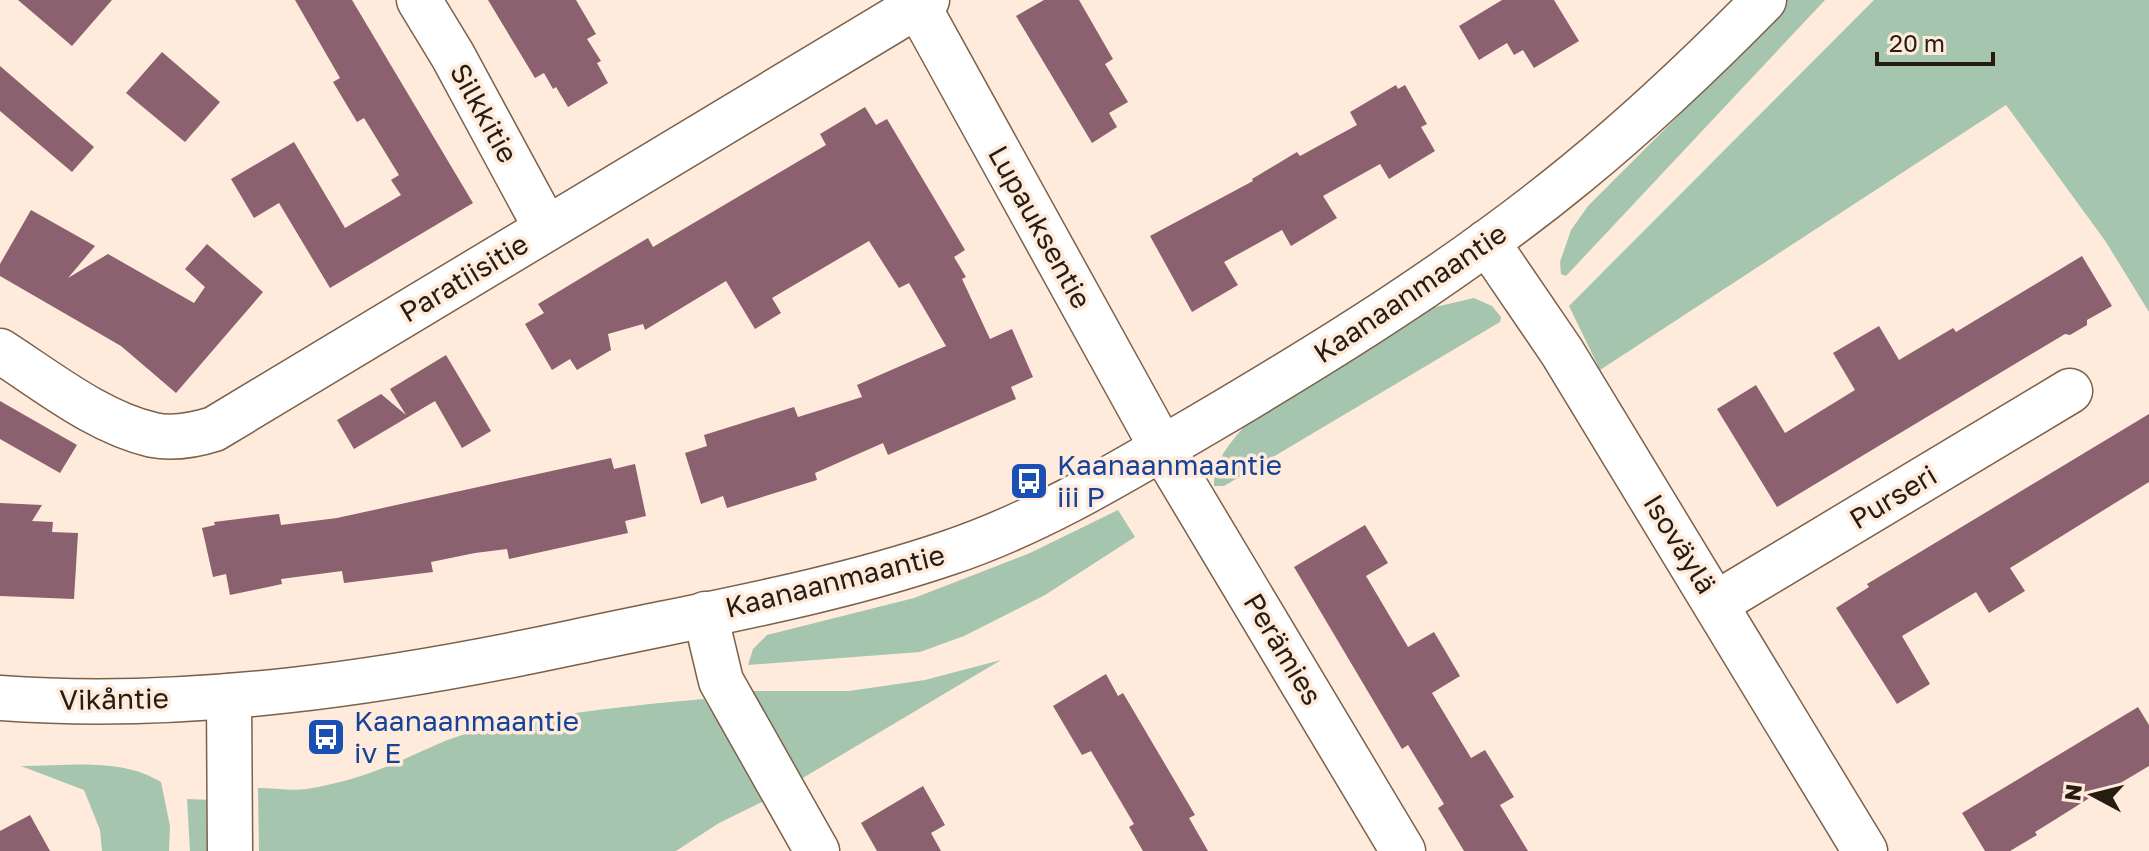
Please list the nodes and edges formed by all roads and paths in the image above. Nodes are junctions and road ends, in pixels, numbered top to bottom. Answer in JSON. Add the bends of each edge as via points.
{"nodes":[{"id":1,"x":419,"y":0,"type":"edge"},
{"id":2,"x":1764,"y":0,"type":"edge"},
{"id":3,"x":922,"y":3,"type":"edge"},
{"id":4,"x":546,"y":228,"type":"junction"},
{"id":5,"x":1487,"y":242,"type":"junction"},
{"id":6,"x":0,"y":351,"type":"edge"},
{"id":7,"x":2070,"y":391,"type":"dead end"},
{"id":8,"x":1162,"y":448,"type":"junction"},
{"id":9,"x":1717,"y":603,"type":"junction"},
{"id":10,"x":705,"y":614,"type":"junction"},
{"id":11,"x":229,"y":696,"type":"junction"},
{"id":12,"x":0,"y":698,"type":"edge"},
{"id":13,"x":230,"y":851,"type":"edge"},
{"id":14,"x":817,"y":851,"type":"edge"},
{"id":15,"x":1403,"y":851,"type":"edge"},
{"id":16,"x":1865,"y":851,"type":"edge"}],
"edges":[{"from":1,"to":4,"type":"street","name":"Silkkitie"},
{"from":2,"to":5,"type":"street","name":"Kaanaanmaantie","via":[[1687,79]]},
{"from":3,"to":4,"type":"street","name":"Paratiisitie"},
{"from":3,"to":8,"type":"street","name":"Lupauksentie"},
{"from":4,"to":6,"type":"street","name":"Paratiisitie","via":[[214,429],[191,436],[155,436],[128,427]]},
{"from":5,"to":8,"type":"street","name":"Kaanaanmaantie","via":[[1318,357]]},
{"from":5,"to":9,"type":"street","name":"Isoväylä","via":[[1562,352]]},
{"from":7,"to":9,"type":"street","name":"Purseri"},
{"from":8,"to":10,"type":"street","name":"Kaanaanmaantie","via":[[1044,513],[947,554],[835,587]]},
{"from":8,"to":15,"type":"street","name":"Perämies"},
{"from":9,"to":16,"type":"street","name":"Isoväylä"},
{"from":10,"to":11,"type":"street","name":"Kaanaanmaantie","via":[[487,661]]},
{"from":10,"to":14,"type":"street","via":[[721,681]]},
{"from":11,"to":12,"type":"street","name":"Vikåntie"},
{"from":11,"to":13,"type":"street"}]}
